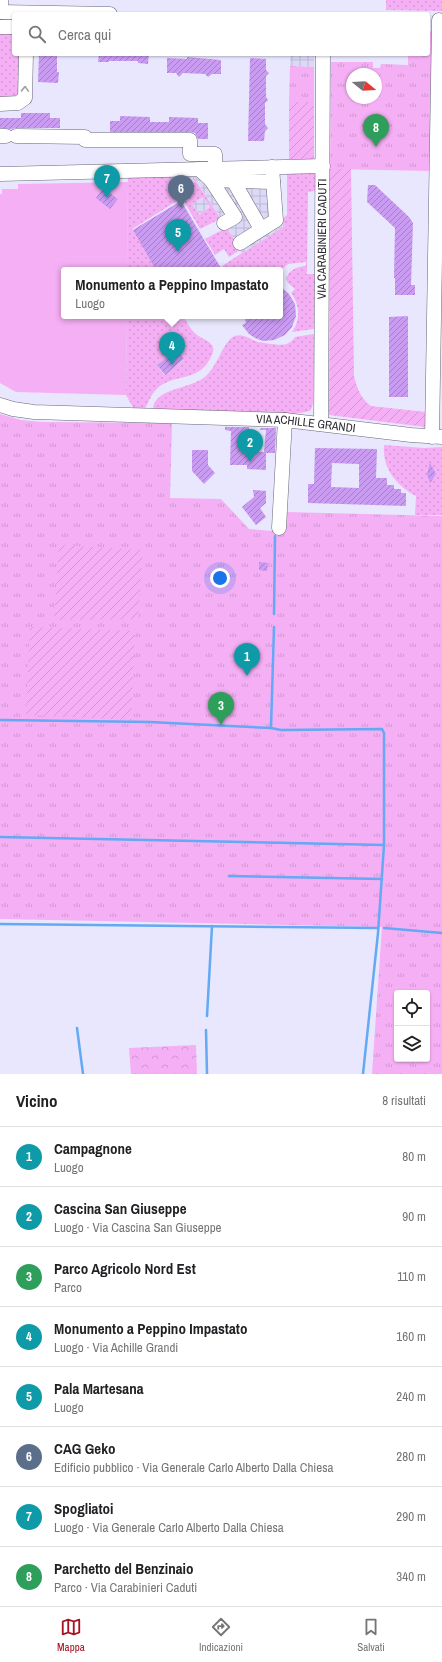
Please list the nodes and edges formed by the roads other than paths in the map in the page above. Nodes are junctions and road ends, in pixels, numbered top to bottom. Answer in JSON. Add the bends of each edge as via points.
{"nodes":[{"id":1,"x":1,"y":8,"type":"edge"},
{"id":2,"x":21,"y":12,"type":"edge"},
{"id":3,"x":436,"y":20,"type":"edge"},
{"id":4,"x":0,"y":27,"type":"edge"},
{"id":5,"x":12,"y":27,"type":"edge"},
{"id":6,"x":26,"y":56,"type":"edge"},
{"id":7,"x":323,"y":56,"type":"edge"},
{"id":8,"x":0,"y":104,"type":"edge"},
{"id":9,"x":7,"y":136,"type":"edge"},
{"id":10,"x":215,"y":163,"type":"dead end"},
{"id":11,"x":323,"y":166,"type":"junction"},
{"id":12,"x":272,"y":167,"type":"junction"},
{"id":13,"x":199,"y":169,"type":"junction"},
{"id":14,"x":1,"y":171,"type":"edge"},
{"id":15,"x":211,"y":180,"type":"junction"},
{"id":16,"x":234,"y":182,"type":"junction"},
{"id":17,"x":273,"y":182,"type":"junction"},
{"id":18,"x":224,"y":223,"type":"dead end"},
{"id":19,"x":261,"y":229,"type":"junction"},
{"id":20,"x":240,"y":243,"type":"dead end"},
{"id":21,"x":438,"y":309,"type":"edge"},
{"id":22,"x":0,"y":405,"type":"edge"},
{"id":23,"x":285,"y":420,"type":"junction"},
{"id":24,"x":321,"y":424,"type":"junction"},
{"id":25,"x":437,"y":437,"type":"edge"},
{"id":26,"x":279,"y":528,"type":"dead end"}],
"edges":[{"from":1,"to":2,"type":"street"},
{"from":3,"to":21,"type":"street"},
{"from":4,"to":5,"type":"street"},
{"from":8,"to":6,"type":"street","one_way":true,"via":[[18,103],[25,98]]},
{"from":7,"to":11,"type":"street","name":"VIA CARABINIERI CADUTI"},
{"from":9,"to":10,"type":"street","via":[[85,137],[85,140],[190,140],[190,154],[215,154]]},
{"from":11,"to":12,"type":"street"},
{"from":11,"to":24,"type":"street","name":"VIA CARABINIERI CADUTI"},
{"from":12,"to":13,"type":"street"},
{"from":12,"to":17,"type":"street"},
{"from":13,"to":14,"type":"street"},
{"from":13,"to":15,"type":"street"},
{"from":15,"to":16,"type":"street"},
{"from":15,"to":18,"type":"street","via":[[235,217]]},
{"from":16,"to":17,"type":"street"},
{"from":16,"to":19,"type":"street"},
{"from":17,"to":19,"type":"street","via":[[276,220]]},
{"from":19,"to":20,"type":"street"},
{"from":21,"to":25,"type":"street"},
{"from":22,"to":23,"type":"street","name":"VIA ACHILLE GRANDI","via":[[34,412]]},
{"from":23,"to":24,"type":"street","name":"VIA ACHILLE GRANDI"},
{"from":23,"to":26,"type":"street"},
{"from":24,"to":25,"type":"street","name":"VIA ACHILLE GRANDI"}]}
